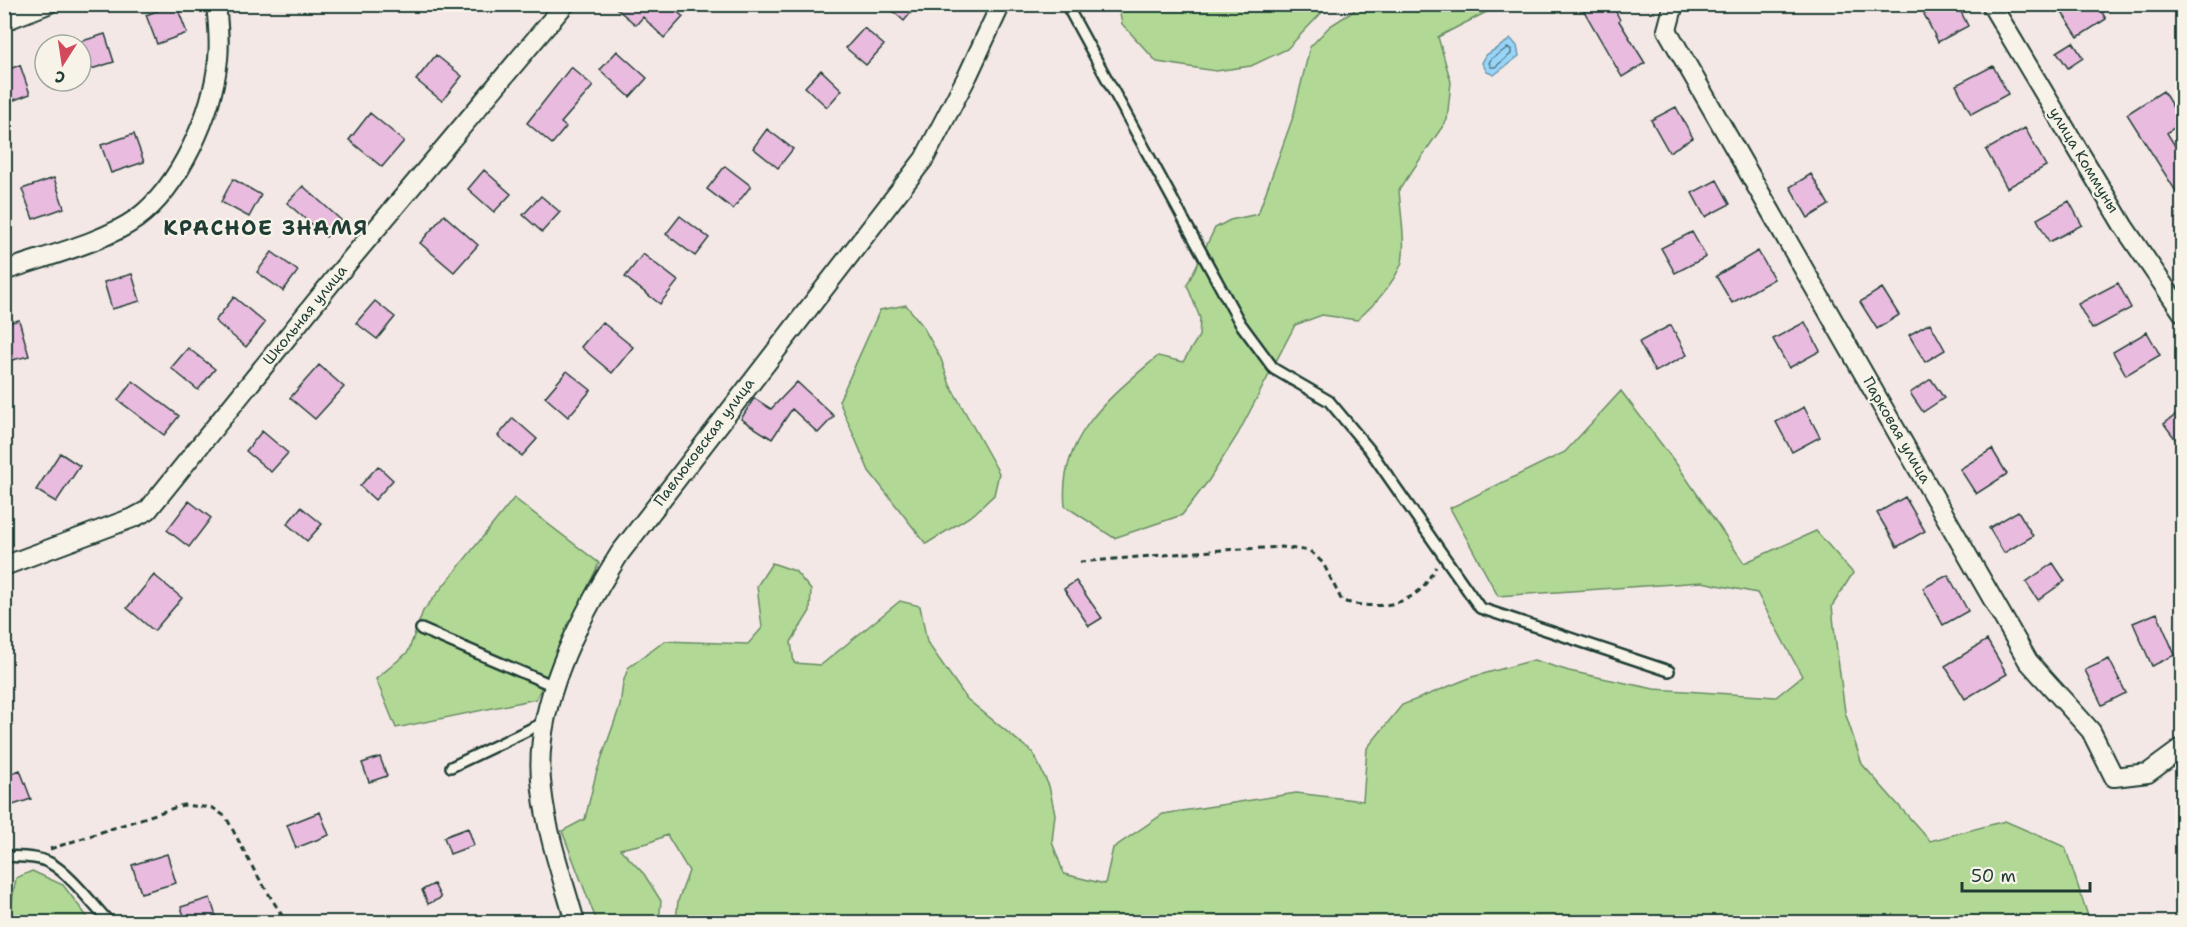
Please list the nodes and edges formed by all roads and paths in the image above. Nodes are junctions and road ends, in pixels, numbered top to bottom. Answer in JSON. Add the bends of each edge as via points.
{"nodes":[{"id":1,"x":48,"y":4,"type":"edge"},
{"id":2,"x":216,"y":4,"type":"edge"},
{"id":3,"x":565,"y":4,"type":"edge"},
{"id":4,"x":1001,"y":4,"type":"edge"},
{"id":5,"x":1066,"y":4,"type":"edge"},
{"id":6,"x":1674,"y":4,"type":"edge"},
{"id":7,"x":1990,"y":4,"type":"edge"},
{"id":8,"x":4,"y":21,"type":"edge"},
{"id":9,"x":4,"y":271,"type":"edge"},
{"id":10,"x":2182,"y":312,"type":"edge"},
{"id":11,"x":1444,"y":555,"type":"junction"},
{"id":12,"x":1080,"y":562,"type":"dead end"},
{"id":13,"x":4,"y":566,"type":"edge"},
{"id":14,"x":421,"y":629,"type":"dead end"},
{"id":15,"x":1669,"y":671,"type":"dead end"},
{"id":16,"x":554,"y":686,"type":"junction"},
{"id":17,"x":545,"y":722,"type":"junction"},
{"id":18,"x":2182,"y":748,"type":"edge"},
{"id":19,"x":450,"y":766,"type":"dead end"},
{"id":20,"x":4,"y":856,"type":"edge"},
{"id":21,"x":25,"y":857,"type":"junction"},
{"id":22,"x":109,"y":922,"type":"edge"},
{"id":23,"x":286,"y":922,"type":"edge"},
{"id":24,"x":575,"y":922,"type":"edge"}],
"edges":[{"from":1,"to":8,"type":"street"},
{"from":2,"to":9,"type":"street","via":[[218,59],[210,100],[187,154],[160,196],[137,218],[111,233]]},
{"from":3,"to":13,"type":"street","name":"Школьная улица","via":[[147,510],[135,518]]},
{"from":4,"to":16,"type":"street","name":"Павлюковская улица","via":[[924,159],[620,553],[581,623]]},
{"from":5,"to":11,"type":"lane","via":[[1240,323],[1274,369],[1329,401],[1370,449]]},
{"from":6,"to":18,"type":"street","name":"Парковая улица","via":[[1668,30],[2028,661],[2091,730],[2114,777],[2148,773]]},
{"from":7,"to":10,"type":"street","name":"улица Коммуны","via":[[2124,227]]},
{"from":11,"to":12,"type":"path","via":[[1420,590],[1386,606],[1342,601],[1323,563],[1311,551],[1282,547]]},
{"from":11,"to":15,"type":"lane","via":[[1480,608]]},
{"from":14,"to":16,"type":"lane"},
{"from":16,"to":17,"type":"street","name":"Павлюковская улица"},
{"from":17,"to":19,"type":"lane"},
{"from":17,"to":24,"type":"street","name":"Павлюковская улица","via":[[541,788],[551,841]]},
{"from":20,"to":21,"type":"lane"},
{"from":21,"to":22,"type":"lane","via":[[49,862],[62,871]]},
{"from":21,"to":23,"type":"path","via":[[183,805],[213,808],[226,817]]}]}
